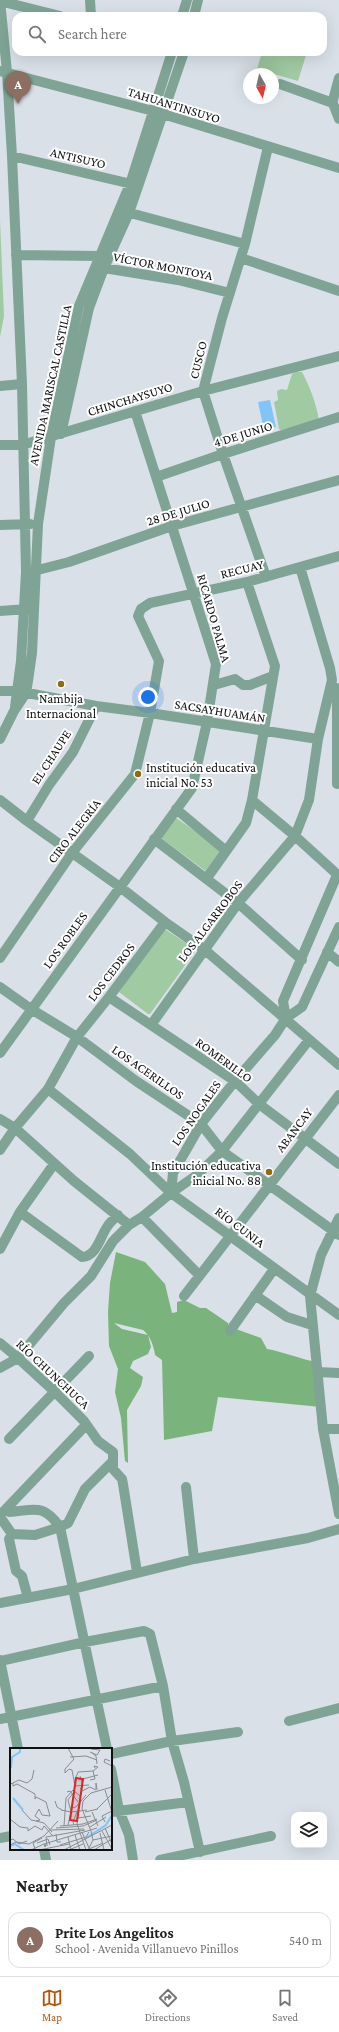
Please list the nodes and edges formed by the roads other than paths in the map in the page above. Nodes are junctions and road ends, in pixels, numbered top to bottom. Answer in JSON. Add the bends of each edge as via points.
{"nodes":[{"id":1,"x":0,"y":0,"type":"edge"},
{"id":2,"x":90,"y":0,"type":"edge"},
{"id":3,"x":187,"y":0,"type":"edge"},
{"id":4,"x":198,"y":0,"type":"edge"},
{"id":5,"x":45,"y":12,"type":"edge"},
{"id":6,"x":91,"y":12,"type":"edge"},
{"id":7,"x":183,"y":12,"type":"edge"},
{"id":8,"x":195,"y":12,"type":"edge"},
{"id":9,"x":171,"y":56,"type":"edge"},
{"id":10,"x":181,"y":56,"type":"edge"},
{"id":11,"x":4,"y":71,"type":"edge"},
{"id":12,"x":339,"y":78,"type":"edge"},
{"id":13,"x":280,"y":84,"type":"dead end"},
{"id":14,"x":332,"y":101,"type":"junction"},
{"id":15,"x":153,"y":111,"type":"junction"},
{"id":16,"x":163,"y":114,"type":"junction"},
{"id":17,"x":339,"y":119,"type":"edge"},
{"id":18,"x":5,"y":132,"type":"edge"},
{"id":19,"x":268,"y":147,"type":"junction"},
{"id":20,"x":12,"y":156,"type":"junction"},
{"id":21,"x":339,"y":168,"type":"edge"},
{"id":22,"x":134,"y":184,"type":"junction"},
{"id":23,"x":119,"y":210,"type":"junction"},
{"id":24,"x":129,"y":213,"type":"junction"},
{"id":25,"x":245,"y":244,"type":"junction"},
{"id":26,"x":16,"y":255,"type":"junction"},
{"id":27,"x":99,"y":256,"type":"junction"},
{"id":28,"x":241,"y":258,"type":"junction"},
{"id":29,"x":104,"y":268,"type":"junction"},
{"id":30,"x":339,"y":291,"type":"edge"},
{"id":31,"x":230,"y":293,"type":"junction"},
{"id":32,"x":339,"y":356,"type":"edge"},
{"id":33,"x":22,"y":384,"type":"junction"},
{"id":34,"x":0,"y":386,"type":"edge"},
{"id":35,"x":204,"y":391,"type":"junction"},
{"id":36,"x":135,"y":411,"type":"junction"},
{"id":37,"x":339,"y":417,"type":"edge"},
{"id":38,"x":56,"y":436,"type":"junction"},
{"id":39,"x":22,"y":445,"type":"junction"},
{"id":40,"x":0,"y":446,"type":"edge"},
{"id":41,"x":223,"y":454,"type":"junction"},
{"id":42,"x":156,"y":477,"type":"junction"},
{"id":43,"x":339,"y":480,"type":"edge"},
{"id":44,"x":243,"y":507,"type":"junction"},
{"id":45,"x":25,"y":524,"type":"junction"},
{"id":46,"x":38,"y":524,"type":"junction"},
{"id":47,"x":0,"y":525,"type":"edge"},
{"id":48,"x":172,"y":526,"type":"junction"},
{"id":49,"x":339,"y":556,"type":"edge"},
{"id":50,"x":300,"y":567,"type":"junction"},
{"id":51,"x":31,"y":572,"type":"junction"},
{"id":52,"x":266,"y":577,"type":"junction"},
{"id":53,"x":247,"y":582,"type":"junction"},
{"id":54,"x":194,"y":594,"type":"junction"},
{"id":55,"x":34,"y":609,"type":"junction"},
{"id":56,"x":23,"y":610,"type":"junction"},
{"id":57,"x":0,"y":611,"type":"edge"},
{"id":58,"x":273,"y":676,"type":"junction"},
{"id":59,"x":214,"y":685,"type":"junction"},
{"id":60,"x":335,"y":688,"type":"edge"},
{"id":61,"x":0,"y":690,"type":"edge"},
{"id":62,"x":21,"y":692,"type":"junction"},
{"id":63,"x":96,"y":706,"type":"junction"},
{"id":64,"x":150,"y":713,"type":"junction"},
{"id":65,"x":207,"y":722,"type":"junction"},
{"id":66,"x":262,"y":731,"type":"junction"},
{"id":67,"x":0,"y":739,"type":"edge"},
{"id":68,"x":318,"y":739,"type":"junction"},
{"id":69,"x":337,"y":784,"type":"dead end"},
{"id":70,"x":0,"y":800,"type":"edge"},
{"id":71,"x":252,"y":800,"type":"junction"},
{"id":72,"x":176,"y":809,"type":"junction"},
{"id":73,"x":26,"y":821,"type":"junction"},
{"id":74,"x":295,"y":836,"type":"junction"},
{"id":75,"x":154,"y":839,"type":"junction"},
{"id":76,"x":225,"y":850,"type":"junction"},
{"id":77,"x":72,"y":853,"type":"junction"},
{"id":78,"x":338,"y":875,"type":"edge"},
{"id":79,"x":207,"y":878,"type":"junction"},
{"id":80,"x":120,"y":887,"type":"junction"},
{"id":81,"x":238,"y":903,"type":"junction"},
{"id":82,"x":164,"y":922,"type":"junction"},
{"id":83,"x":339,"y":927,"type":"edge"},
{"id":84,"x":205,"y":950,"type":"junction"},
{"id":85,"x":327,"y":952,"type":"junction"},
{"id":86,"x":0,"y":958,"type":"edge"},
{"id":87,"x":302,"y":960,"type":"junction"},
{"id":88,"x":339,"y":962,"type":"edge"},
{"id":89,"x":0,"y":987,"type":"edge"},
{"id":90,"x":109,"y":997,"type":"junction"},
{"id":91,"x":31,"y":1009,"type":"junction"},
{"id":92,"x":286,"y":1018,"type":"junction"},
{"id":93,"x":151,"y":1025,"type":"junction"},
{"id":94,"x":77,"y":1036,"type":"junction"},
{"id":95,"x":309,"y":1040,"type":"junction"},
{"id":96,"x":0,"y":1053,"type":"edge"},
{"id":97,"x":339,"y":1065,"type":"edge"},
{"id":98,"x":235,"y":1081,"type":"junction"},
{"id":99,"x":48,"y":1089,"type":"junction"},
{"id":100,"x":339,"y":1095,"type":"edge"},
{"id":101,"x":259,"y":1104,"type":"junction"},
{"id":102,"x":0,"y":1119,"type":"edge"},
{"id":103,"x":201,"y":1124,"type":"junction"},
{"id":104,"x":15,"y":1128,"type":"junction"},
{"id":105,"x":305,"y":1139,"type":"junction"},
{"id":106,"x":0,"y":1150,"type":"edge"},
{"id":107,"x":222,"y":1151,"type":"junction"},
{"id":108,"x":54,"y":1164,"type":"junction"},
{"id":109,"x":339,"y":1164,"type":"edge"},
{"id":110,"x":268,"y":1185,"type":"junction"},
{"id":111,"x":171,"y":1193,"type":"junction"},
{"id":112,"x":20,"y":1212,"type":"junction"},
{"id":113,"x":118,"y":1215,"type":"junction"},
{"id":114,"x":142,"y":1217,"type":"junction"},
{"id":115,"x":339,"y":1218,"type":"edge"},
{"id":116,"x":129,"y":1225,"type":"junction"},
{"id":117,"x":335,"y":1232,"type":"edge"},
{"id":118,"x":230,"y":1235,"type":"junction"},
{"id":119,"x":0,"y":1249,"type":"edge"},
{"id":120,"x":274,"y":1269,"type":"junction"},
{"id":121,"x":199,"y":1275,"type":"junction"},
{"id":122,"x":255,"y":1295,"type":"junction"},
{"id":123,"x":184,"y":1296,"type":"dead end"},
{"id":124,"x":310,"y":1296,"type":"junction"},
{"id":125,"x":339,"y":1315,"type":"edge"},
{"id":126,"x":312,"y":1325,"type":"junction"},
{"id":127,"x":230,"y":1331,"type":"dead end"},
{"id":128,"x":0,"y":1343,"type":"edge"},
{"id":129,"x":89,"y":1356,"type":"dead end"},
{"id":130,"x":18,"y":1358,"type":"junction"},
{"id":131,"x":0,"y":1368,"type":"edge"},
{"id":132,"x":318,"y":1372,"type":"junction"},
{"id":133,"x":339,"y":1373,"type":"edge"},
{"id":134,"x":55,"y":1392,"type":"junction"},
{"id":135,"x":86,"y":1425,"type":"junction"},
{"id":136,"x":323,"y":1429,"type":"junction"},
{"id":137,"x":339,"y":1429,"type":"edge"},
{"id":138,"x":9,"y":1439,"type":"dead end"},
{"id":139,"x":112,"y":1462,"type":"junction"},
{"id":140,"x":186,"y":1487,"type":"dead end"},
{"id":141,"x":2,"y":1513,"type":"edge"},
{"id":142,"x":339,"y":1514,"type":"edge"},
{"id":143,"x":60,"y":1527,"type":"junction"},
{"id":144,"x":339,"y":1529,"type":"edge"},
{"id":145,"x":12,"y":1534,"type":"junction"},
{"id":146,"x":194,"y":1558,"type":"junction"},
{"id":147,"x":137,"y":1572,"type":"junction"},
{"id":148,"x":73,"y":1589,"type":"junction"},
{"id":149,"x":28,"y":1598,"type":"junction"},
{"id":150,"x":0,"y":1603,"type":"edge"},
{"id":151,"x":85,"y":1642,"type":"junction"},
{"id":152,"x":0,"y":1661,"type":"edge"},
{"id":153,"x":162,"y":1686,"type":"junction"},
{"id":154,"x":97,"y":1700,"type":"junction"},
{"id":155,"x":339,"y":1708,"type":"edge"},
{"id":156,"x":12,"y":1716,"type":"junction"},
{"id":157,"x":0,"y":1719,"type":"edge"},
{"id":158,"x":289,"y":1721,"type":"dead end"},
{"id":159,"x":238,"y":1732,"type":"dead end"},
{"id":160,"x":172,"y":1741,"type":"junction"},
{"id":161,"x":18,"y":1748,"type":"edge"},
{"id":162,"x":107,"y":1748,"type":"edge"},
{"id":163,"x":112,"y":1754,"type":"edge"},
{"id":164,"x":112,"y":1780,"type":"edge"},
{"id":165,"x":188,"y":1802,"type":"junction"},
{"id":166,"x":115,"y":1811,"type":"edge"},
{"id":167,"x":10,"y":1836,"type":"edge"},
{"id":168,"x":271,"y":1836,"type":"dead end"},
{"id":169,"x":0,"y":1838,"type":"edge"},
{"id":170,"x":44,"y":1850,"type":"edge"},
{"id":171,"x":200,"y":1852,"type":"junction"},
{"id":172,"x":46,"y":1860,"type":"edge"},
{"id":173,"x":134,"y":1860,"type":"edge"},
{"id":174,"x":160,"y":1860,"type":"edge"}],
"edges":[{"from":1,"to":5,"type":"street"},
{"from":1,"to":11,"type":"street"},
{"from":2,"to":6,"type":"street"},
{"from":3,"to":7,"type":"street"},
{"from":4,"to":8,"type":"street"},
{"from":9,"to":15,"type":"street","name":"AVENIDA MARISCAL CASTILLA"},
{"from":10,"to":16,"type":"street","name":"AVENIDA MARISCAL CASTILLA"},
{"from":11,"to":15,"type":"street","name":"TAHUANTINSUYO"},
{"from":11,"to":18,"type":"street"},
{"from":12,"to":14,"type":"street"},
{"from":13,"to":14,"type":"street"},
{"from":14,"to":17,"type":"street"},
{"from":15,"to":16,"type":"street","name":"TAHUANTINSUYO"},
{"from":15,"to":22,"type":"street","name":"AVENIDA MARISCAL CASTILLA"},
{"from":16,"to":19,"type":"street","name":"TAHUANTINSUYO"},
{"from":16,"to":22,"type":"street","name":"AVENIDA MARISCAL CASTILLA"},
{"from":18,"to":20,"type":"street"},
{"from":19,"to":21,"type":"street","name":"TAHUANTINSUYO"},
{"from":19,"to":25,"type":"street","name":"CUSCO"},
{"from":20,"to":22,"type":"street","name":"ANTISUYO"},
{"from":20,"to":26,"type":"street"},
{"from":22,"to":23,"type":"street","name":"AVENIDA MARISCAL CASTILLA"},
{"from":22,"to":24,"type":"street","name":"AVENIDA MARISCAL CASTILLA"},
{"from":23,"to":24,"type":"street"},
{"from":23,"to":27,"type":"street","name":"AVENIDA MARISCAL CASTILLA"},
{"from":24,"to":25,"type":"street"},
{"from":24,"to":29,"type":"street","name":"AVENIDA MARISCAL CASTILLA"},
{"from":25,"to":28,"type":"street","name":"CUSCO"},
{"from":26,"to":27,"type":"street"},
{"from":26,"to":33,"type":"street"},
{"from":27,"to":29,"type":"street","name":"VÍCTOR MONTOYA"},
{"from":27,"to":38,"type":"street","name":"AVENIDA MARISCAL CASTILLA","via":[[79,306]]},
{"from":28,"to":30,"type":"street"},
{"from":28,"to":31,"type":"street","name":"CUSCO"},
{"from":29,"to":31,"type":"street","name":"VÍCTOR MONTOYA","via":[[178,280]]},
{"from":29,"to":38,"type":"street","name":"AVENIDA MARISCAL CASTILLA","via":[[89,308]]},
{"from":31,"to":35,"type":"street","name":"CUSCO","via":[[209,363]]},
{"from":32,"to":35,"type":"street","name":"CHINCHAYSUYO"},
{"from":33,"to":34,"type":"street"},
{"from":33,"to":39,"type":"street"},
{"from":35,"to":36,"type":"street","name":"CHINCHAYSUYO"},
{"from":35,"to":41,"type":"street","name":"CUSCO"},
{"from":36,"to":38,"type":"street","name":"CHINCHAYSUYO"},
{"from":36,"to":42,"type":"street","name":"RICARDO PALMA"},
{"from":37,"to":41,"type":"street","name":"4 DE JUNIO"},
{"from":38,"to":39,"type":"street","name":"CHINCHAYSUYO"},
{"from":38,"to":46,"type":"street","name":"AVENIDA MARISCAL CASTILLA"},
{"from":39,"to":40,"type":"street","name":"CHINCHAYSUYO"},
{"from":39,"to":45,"type":"street"},
{"from":41,"to":42,"type":"street","name":"4 DE JUNIO"},
{"from":41,"to":44,"type":"street","name":"CUSCO"},
{"from":42,"to":48,"type":"street","name":"RICARDO PALMA"},
{"from":43,"to":44,"type":"street","name":"28 DE JULIO"},
{"from":44,"to":48,"type":"street","name":"28 DE JULIO"},
{"from":44,"to":52,"type":"street","name":"CUSCO"},
{"from":45,"to":46,"type":"street"},
{"from":45,"to":47,"type":"street"},
{"from":45,"to":51,"type":"street"},
{"from":46,"to":51,"type":"street","name":"AVENIDA MARISCAL CASTILLA"},
{"from":48,"to":51,"type":"street","name":"28 DE JULIO","via":[[69,562]]},
{"from":48,"to":54,"type":"street","name":"RICARDO PALMA"},
{"from":49,"to":50,"type":"street","name":"RECUAY"},
{"from":50,"to":52,"type":"street","name":"RECUAY"},
{"from":50,"to":60,"type":"street"},
{"from":51,"to":55,"type":"street","name":"AVENIDA MARISCAL CASTILLA"},
{"from":51,"to":56,"type":"street"},
{"from":52,"to":53,"type":"street","name":"RECUAY"},
{"from":53,"to":54,"type":"street","name":"RECUAY"},
{"from":53,"to":58,"type":"street","via":[[273,656]]},
{"from":54,"to":59,"type":"street","name":"RICARDO PALMA","via":[[216,664]]},
{"from":54,"to":64,"type":"street","name":"RECUAY","via":[[150,603],[144,605],[139,612],[138,616],[159,661]]},
{"from":55,"to":56,"type":"street"},
{"from":55,"to":62,"type":"street","name":"AVENIDA MARISCAL CASTILLA","via":[[32,652]]},
{"from":56,"to":57,"type":"street"},
{"from":56,"to":62,"type":"street"},
{"from":58,"to":59,"type":"street","via":[[250,685],[243,685],[235,679]]},
{"from":58,"to":66,"type":"street"},
{"from":59,"to":65,"type":"street","name":"RICARDO PALMA"},
{"from":60,"to":68,"type":"street","name":"LOS ALGARROBOS"},
{"from":60,"to":69,"type":"street"},
{"from":61,"to":62,"type":"street","name":"SACSAYHUAMÁN"},
{"from":62,"to":63,"type":"street","name":"SACSAYHUAMÁN"},
{"from":62,"to":67,"type":"street","name":"AVENIDA MARISCAL CASTILLA"},
{"from":63,"to":64,"type":"street","name":"SACSAYHUAMÁN"},
{"from":63,"to":73,"type":"street","name":"EL CHAUPE","via":[[73,752]]},
{"from":64,"to":65,"type":"street","name":"SACSAYHUAMÁN"},
{"from":64,"to":77,"type":"street","name":"CIRO ALEGRÍA","via":[[135,774]]},
{"from":65,"to":66,"type":"street","name":"SACSAYHUAMÁN"},
{"from":65,"to":72,"type":"street","name":"RICARDO PALMA","via":[[192,788]]},
{"from":66,"to":68,"type":"street","name":"SACSAYHUAMÁN"},
{"from":66,"to":71,"type":"street"},
{"from":68,"to":74,"type":"street","name":"LOS ALGARROBOS","via":[[309,800]]},
{"from":70,"to":73,"type":"street"},
{"from":71,"to":74,"type":"street"},
{"from":71,"to":76,"type":"street","via":[[246,823]]},
{"from":72,"to":75,"type":"street","name":"RICARDO PALMA"},
{"from":72,"to":76,"type":"street"},
{"from":73,"to":77,"type":"street"},
{"from":74,"to":78,"type":"street"},
{"from":74,"to":81,"type":"street","name":"LOS ALGARROBOS"},
{"from":75,"to":79,"type":"street"},
{"from":75,"to":80,"type":"street","name":"RICARDO PALMA"},
{"from":76,"to":79,"type":"street","via":[[216,868]]},
{"from":77,"to":80,"type":"street"},
{"from":77,"to":86,"type":"street","name":"CIRO ALEGRÍA"},
{"from":78,"to":87,"type":"street"},
{"from":79,"to":81,"type":"street"},
{"from":80,"to":82,"type":"street"},
{"from":80,"to":91,"type":"street","name":"LOS ROBLES"},
{"from":81,"to":84,"type":"street","name":"LOS ALGARROBOS"},
{"from":81,"to":87,"type":"street"},
{"from":82,"to":84,"type":"street"},
{"from":82,"to":90,"type":"street","name":"LOS CEDROS"},
{"from":83,"to":85,"type":"street"},
{"from":84,"to":92,"type":"street"},
{"from":84,"to":93,"type":"street","name":"LOS ALGARROBOS"},
{"from":85,"to":88,"type":"street"},
{"from":85,"to":92,"type":"street","via":[[302,1007]]},
{"from":87,"to":92,"type":"street","via":[[283,1001]]},
{"from":89,"to":91,"type":"street","name":"LOS ACERILLOS"},
{"from":90,"to":93,"type":"street","name":"ROMERILLO"},
{"from":90,"to":94,"type":"street","name":"LOS CEDROS"},
{"from":91,"to":94,"type":"street","name":"LOS ACERILLOS"},
{"from":91,"to":96,"type":"street","name":"LOS ROBLES"},
{"from":92,"to":95,"type":"street"},
{"from":92,"to":98,"type":"street","name":"LOS NOGALES","via":[[275,1035]]},
{"from":93,"to":98,"type":"street","name":"ROMERILLO"},
{"from":94,"to":99,"type":"street","name":"LOS CEDROS"},
{"from":94,"to":103,"type":"street","name":"LOS ACERILLOS","via":[[136,1081]]},
{"from":95,"to":97,"type":"street"},
{"from":95,"to":101,"type":"street"},
{"from":98,"to":101,"type":"street","name":"ROMERILLO"},
{"from":98,"to":103,"type":"street","name":"LOS NOGALES"},
{"from":99,"to":104,"type":"street","name":"LOS CEDROS"},
{"from":99,"to":111,"type":"street","name":"RÍO CUNIA","via":[[130,1154]]},
{"from":100,"to":105,"type":"street","name":"ABANCAY"},
{"from":101,"to":105,"type":"street","name":"ROMERILLO"},
{"from":101,"to":107,"type":"street"},
{"from":102,"to":104,"type":"street"},
{"from":103,"to":107,"type":"street","name":"LOS ACERILLOS"},
{"from":103,"to":111,"type":"street","name":"LOS NOGALES","via":[[173,1173]]},
{"from":104,"to":106,"type":"street","name":"LOS CEDROS"},
{"from":104,"to":108,"type":"street"},
{"from":105,"to":109,"type":"street","name":"ROMERILLO"},
{"from":105,"to":110,"type":"street","name":"ABANCAY"},
{"from":107,"to":110,"type":"street","name":"LOS ACERILLOS"},
{"from":107,"to":111,"type":"street","via":[[197,1175]]},
{"from":108,"to":112,"type":"street"},
{"from":108,"to":113,"type":"street"},
{"from":110,"to":117,"type":"street","name":"LOS ACERILLOS"},
{"from":110,"to":118,"type":"street","name":"ABANCAY"},
{"from":111,"to":114,"type":"street"},
{"from":111,"to":118,"type":"street","name":"RÍO CUNIA"},
{"from":112,"to":113,"type":"street","via":[[82,1257],[91,1255],[107,1227]]},
{"from":112,"to":119,"type":"street"},
{"from":113,"to":116,"type":"street"},
{"from":114,"to":116,"type":"street"},
{"from":114,"to":121,"type":"street"},
{"from":115,"to":117,"type":"street"},
{"from":116,"to":130,"type":"street","via":[[112,1241],[91,1276],[64,1303]]},
{"from":117,"to":124,"type":"street","via":[[321,1255]]},
{"from":118,"to":120,"type":"street","name":"RÍO CUNIA"},
{"from":118,"to":121,"type":"street","name":"ABANCAY"},
{"from":120,"to":122,"type":"street"},
{"from":120,"to":124,"type":"street","name":"RÍO CUNIA"},
{"from":121,"to":123,"type":"street","name":"ABANCAY"},
{"from":122,"to":126,"type":"street","via":[[287,1317]]},
{"from":122,"to":127,"type":"street"},
{"from":124,"to":125,"type":"street","name":"RÍO CUNIA"},
{"from":124,"to":126,"type":"street"},
{"from":126,"to":132,"type":"street"},
{"from":128,"to":130,"type":"street","name":"RÍO CHUNCHUCA"},
{"from":129,"to":134,"type":"street"},
{"from":130,"to":131,"type":"street"},
{"from":130,"to":134,"type":"street","name":"RÍO CHUNCHUCA"},
{"from":132,"to":133,"type":"street"},
{"from":132,"to":136,"type":"street"},
{"from":134,"to":135,"type":"street","name":"RÍO CHUNCHUCA"},
{"from":134,"to":138,"type":"street"},
{"from":135,"to":139,"type":"street","name":"RÍO CHUNCHUCA","via":[[98,1441],[113,1452]]},
{"from":135,"to":141,"type":"street"},
{"from":136,"to":137,"type":"street"},
{"from":136,"to":142,"type":"street"},
{"from":139,"to":143,"type":"street","via":[[85,1489],[68,1522]]},
{"from":139,"to":147,"type":"street","via":[[114,1472],[123,1482]]},
{"from":140,"to":146,"type":"street"},
{"from":141,"to":143,"type":"street","via":[[35,1509],[45,1511]]},
{"from":141,"to":145,"type":"street"},
{"from":143,"to":145,"type":"street","via":[[35,1535]]},
{"from":143,"to":148,"type":"street"},
{"from":144,"to":146,"type":"street","via":[[308,1538]]},
{"from":145,"to":149,"type":"street","via":[[8,1539],[16,1571],[22,1576]]},
{"from":146,"to":147,"type":"street"},
{"from":147,"to":148,"type":"street"},
{"from":148,"to":149,"type":"street"},
{"from":148,"to":151,"type":"street"},
{"from":149,"to":150,"type":"street"},
{"from":151,"to":152,"type":"street"},
{"from":151,"to":153,"type":"street","via":[[144,1632],[150,1634]]},
{"from":151,"to":154,"type":"street"},
{"from":152,"to":156,"type":"street"},
{"from":153,"to":154,"type":"street"},
{"from":153,"to":160,"type":"street"},
{"from":154,"to":156,"type":"street"},
{"from":154,"to":162,"type":"street"},
{"from":155,"to":158,"type":"street"},
{"from":156,"to":157,"type":"street"},
{"from":156,"to":161,"type":"street"},
{"from":159,"to":160,"type":"street"},
{"from":160,"to":163,"type":"street"},
{"from":160,"to":165,"type":"street"},
{"from":164,"to":166,"type":"street"},
{"from":165,"to":166,"type":"street"},
{"from":165,"to":171,"type":"street"},
{"from":166,"to":173,"type":"street","via":[[129,1835]]},
{"from":167,"to":169,"type":"street"},
{"from":168,"to":171,"type":"street"},
{"from":170,"to":172,"type":"street"},
{"from":171,"to":174,"type":"street"}]}
